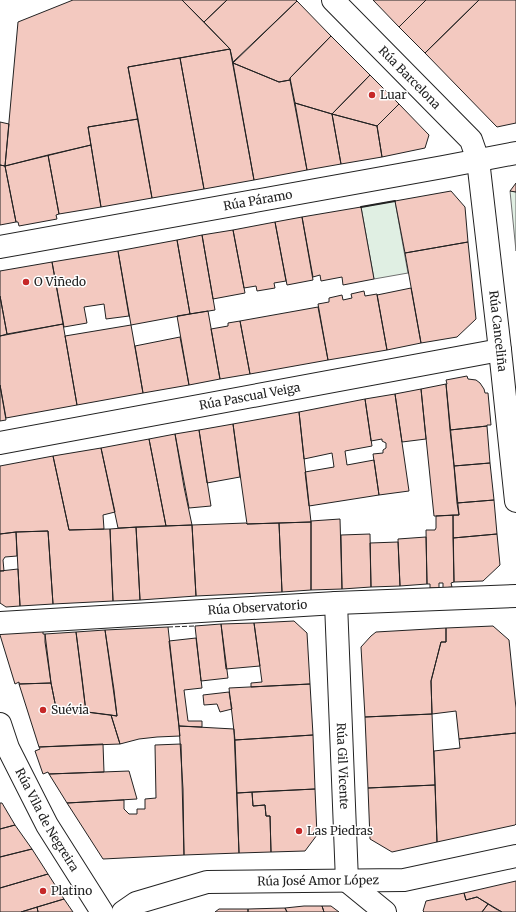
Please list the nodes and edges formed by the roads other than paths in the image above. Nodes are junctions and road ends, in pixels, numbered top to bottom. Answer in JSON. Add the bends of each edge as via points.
{"nodes":[{"id":1,"x":333,"y":0,"type":"edge"},
{"id":2,"x":516,"y":153,"type":"edge"},
{"id":3,"x":478,"y":160,"type":"junction"},
{"id":4,"x":0,"y":246,"type":"edge"},
{"id":5,"x":500,"y":350,"type":"junction"},
{"id":6,"x":0,"y":443,"type":"edge"},
{"id":7,"x":516,"y":501,"type":"edge"},
{"id":8,"x":516,"y":596,"type":"edge"},
{"id":9,"x":336,"y":603,"type":"junction"},
{"id":10,"x":0,"y":623,"type":"edge"},
{"id":11,"x":0,"y":724,"type":"edge"},
{"id":12,"x":4,"y":749,"type":"edge"},
{"id":13,"x":516,"y":856,"type":"edge"},
{"id":14,"x":347,"y":881,"type":"junction"},
{"id":15,"x":102,"y":912,"type":"edge"},
{"id":16,"x":123,"y":912,"type":"edge"},
{"id":17,"x":385,"y":912,"type":"edge"}],
"edges":[{"from":1,"to":3,"type":"street","name":"Rúa Barcelona","via":[[471,140]]},
{"from":2,"to":3,"type":"street","name":"Rúa Páramo"},
{"from":3,"to":4,"type":"street","name":"Rúa Páramo"},
{"from":3,"to":5,"type":"street","name":"Rúa Canceliña"},
{"from":5,"to":6,"type":"street","name":"Rúa Pascual Veiga"},
{"from":5,"to":7,"type":"street","name":"Rúa Canceliña"},
{"from":8,"to":9,"type":"street","name":"Rúa Observatorio"},
{"from":9,"to":10,"type":"street","name":"Rúa Observatorio"},
{"from":9,"to":14,"type":"street","name":"Rúa Gil Vicente"},
{"from":11,"to":12,"type":"street","name":"Rúa Vila de Negreira"},
{"from":12,"to":15,"type":"street","name":"Rúa Vila de Negreira","via":[[47,825]]},
{"from":13,"to":14,"type":"street","name":"Rúa José Amor López","via":[[404,880]]},
{"from":14,"to":16,"type":"street","name":"Rúa José Amor López","via":[[207,882],[136,903]]},
{"from":14,"to":17,"type":"street"}]}
